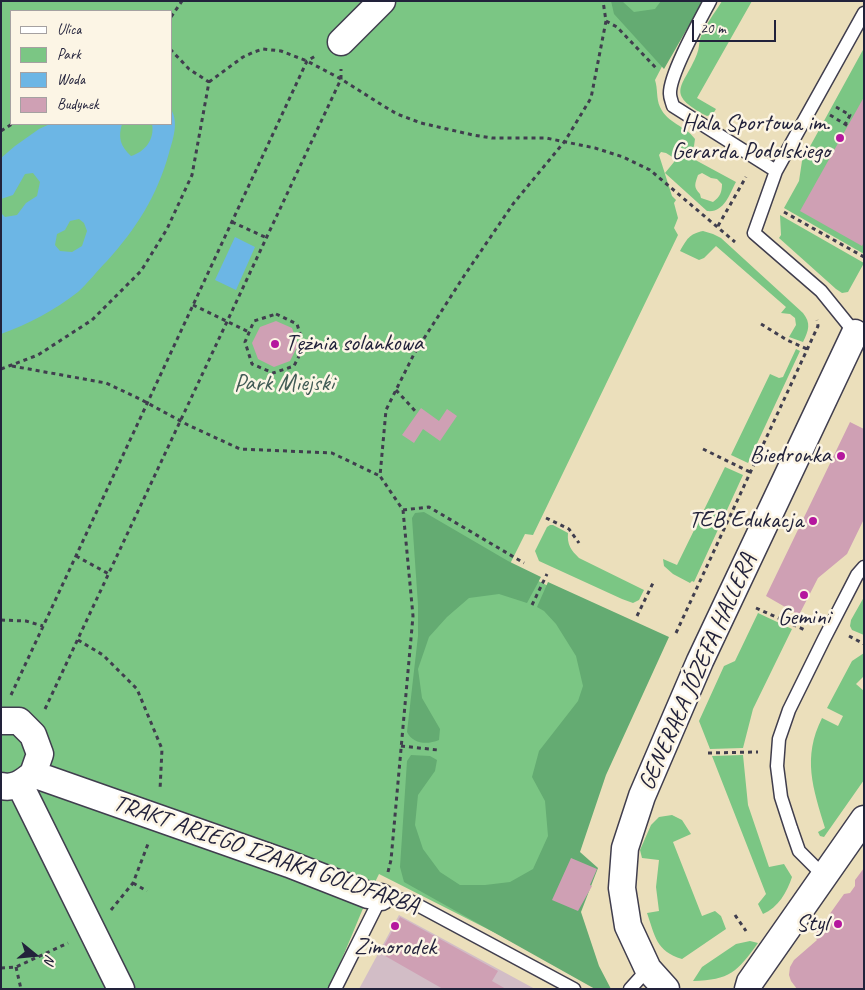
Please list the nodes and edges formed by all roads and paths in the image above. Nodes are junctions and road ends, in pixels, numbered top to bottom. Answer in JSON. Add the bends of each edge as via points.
{"nodes":[{"id":1,"x":182,"y":1,"type":"edge"},
{"id":2,"x":382,"y":1,"type":"edge"},
{"id":3,"x":603,"y":1,"type":"edge"},
{"id":4,"x":710,"y":1,"type":"edge"},
{"id":5,"x":864,"y":13,"type":"edge"},
{"id":6,"x":172,"y":16,"type":"edge"},
{"id":7,"x":606,"y":22,"type":"junction"},
{"id":8,"x":341,"y":42,"type":"dead end"},
{"id":9,"x":172,"y":51,"type":"edge"},
{"id":10,"x":307,"y":61,"type":"junction"},
{"id":11,"x":341,"y":79,"type":"junction"},
{"id":12,"x":210,"y":82,"type":"junction"},
{"id":13,"x":672,"y":84,"type":"junction"},
{"id":14,"x":830,"y":103,"type":"dead end"},
{"id":15,"x":829,"y":114,"type":"dead end"},
{"id":16,"x":566,"y":141,"type":"junction"},
{"id":17,"x":756,"y":158,"type":"junction"},
{"id":18,"x":776,"y":171,"type":"junction"},
{"id":19,"x":780,"y":210,"type":"dead end"},
{"id":20,"x":232,"y":222,"type":"junction"},
{"id":21,"x":718,"y":226,"type":"junction"},
{"id":22,"x":267,"y":238,"type":"junction"},
{"id":23,"x":740,"y":246,"type":"dead end"},
{"id":24,"x":864,"y":257,"type":"edge"},
{"id":25,"x":193,"y":306,"type":"junction"},
{"id":26,"x":817,"y":317,"type":"dead end"},
{"id":27,"x":228,"y":322,"type":"junction"},
{"id":28,"x":761,"y":324,"type":"dead end"},
{"id":29,"x":249,"y":332,"type":"junction"},
{"id":30,"x":859,"y":334,"type":"edge"},
{"id":31,"x":807,"y":349,"type":"junction"},
{"id":32,"x":12,"y":366,"type":"junction"},
{"id":33,"x":1,"y":369,"type":"edge"},
{"id":34,"x":396,"y":390,"type":"junction"},
{"id":35,"x":147,"y":404,"type":"junction"},
{"id":36,"x":417,"y":413,"type":"dead end"},
{"id":37,"x":180,"y":421,"type":"junction"},
{"id":38,"x":703,"y":449,"type":"dead end"},
{"id":39,"x":750,"y":472,"type":"junction"},
{"id":40,"x":380,"y":476,"type":"junction"},
{"id":41,"x":403,"y":510,"type":"junction"},
{"id":42,"x":546,"y":518,"type":"dead end"},
{"id":43,"x":578,"y":543,"type":"dead end"},
{"id":44,"x":76,"y":556,"type":"junction"},
{"id":45,"x":524,"y":563,"type":"dead end"},
{"id":46,"x":864,"y":567,"type":"edge"},
{"id":47,"x":109,"y":574,"type":"junction"},
{"id":48,"x":546,"y":574,"type":"dead end"},
{"id":49,"x":653,"y":583,"type":"dead end"},
{"id":50,"x":532,"y":605,"type":"dead end"},
{"id":51,"x":759,"y":610,"type":"dead end"},
{"id":52,"x":637,"y":616,"type":"dead end"},
{"id":53,"x":1,"y":620,"type":"edge"},
{"id":54,"x":792,"y":625,"type":"dead end"},
{"id":55,"x":43,"y":626,"type":"junction"},
{"id":56,"x":676,"y":633,"type":"dead end"},
{"id":57,"x":5,"y":709,"type":"edge"},
{"id":58,"x":33,"y":735,"type":"junction"},
{"id":59,"x":401,"y":746,"type":"junction"},
{"id":60,"x":438,"y":750,"type":"dead end"},
{"id":61,"x":746,"y":752,"type":"dead end"},
{"id":62,"x":708,"y":753,"type":"dead end"},
{"id":63,"x":18,"y":782,"type":"edge"},
{"id":64,"x":864,"y":819,"type":"edge"},
{"id":65,"x":824,"y":876,"type":"junction"},
{"id":66,"x":133,"y":883,"type":"dead end"},
{"id":67,"x":147,"y":891,"type":"dead end"},
{"id":68,"x":381,"y":897,"type":"junction"},
{"id":69,"x":735,"y":916,"type":"dead end"},
{"id":70,"x":746,"y":931,"type":"dead end"},
{"id":71,"x":94,"y":932,"type":"junction"},
{"id":72,"x":16,"y":967,"type":"junction"},
{"id":73,"x":1,"y":968,"type":"edge"},
{"id":74,"x":648,"y":969,"type":"junction"},
{"id":75,"x":21,"y":989,"type":"edge"},
{"id":76,"x":121,"y":989,"type":"edge"},
{"id":77,"x":335,"y":989,"type":"edge"},
{"id":78,"x":574,"y":989,"type":"edge"},
{"id":79,"x":630,"y":989,"type":"edge"},
{"id":80,"x":666,"y":989,"type":"edge"},
{"id":81,"x":748,"y":989,"type":"edge"}],
"edges":[{"from":1,"to":6,"type":"path"},
{"from":2,"to":8,"type":"street"},
{"from":3,"to":7,"type":"path"},
{"from":4,"to":13,"type":"lane"},
{"from":5,"to":18,"type":"lane","name":"GENERAŁA JÓZEFA HALLERA"},
{"from":7,"to":13,"type":"path","via":[[617,27]]},
{"from":7,"to":16,"type":"path","via":[[591,98]]},
{"from":9,"to":12,"type":"path","via":[[189,69]]},
{"from":10,"to":11,"type":"path"},
{"from":10,"to":12,"type":"path","via":[[281,51],[263,49],[244,57]]},
{"from":10,"to":20,"type":"path"},
{"from":11,"to":16,"type":"path","via":[[382,106],[421,123],[492,138]]},
{"from":11,"to":22,"type":"path"},
{"from":12,"to":32,"type":"path","via":[[192,175],[167,229],[141,271],[92,320],[38,355]]},
{"from":13,"to":17,"type":"lane","via":[[673,106]]},
{"from":14,"to":15,"type":"path","via":[[850,116],[846,125]]},
{"from":16,"to":21,"type":"path","via":[[595,148],[650,170]]},
{"from":16,"to":34,"type":"path","via":[[513,204],[414,354]]},
{"from":17,"to":18,"type":"lane"},
{"from":17,"to":21,"type":"path"},
{"from":18,"to":30,"type":"lane","name":"GENERAŁA JÓZEFA HALLERA","via":[[754,233],[821,291]]},
{"from":19,"to":24,"type":"path"},
{"from":20,"to":22,"type":"path"},
{"from":20,"to":25,"type":"path"},
{"from":21,"to":23,"type":"path"},
{"from":22,"to":27,"type":"path"},
{"from":25,"to":27,"type":"path"},
{"from":25,"to":35,"type":"path"},
{"from":26,"to":31,"type":"path","via":[[818,326]]},
{"from":27,"to":29,"type":"path"},
{"from":27,"to":37,"type":"path"},
{"from":28,"to":31,"type":"path"},
{"from":29,"to":29,"type":"path","via":[[254,321],[276,314],[297,324],[304,346],[294,366],[273,373],[252,364],[245,342]]},
{"from":30,"to":74,"type":"street","name":"GENERAŁA JÓZEFA HALLERA","via":[[717,624],[642,796],[626,848],[622,888],[628,926]]},
{"from":31,"to":39,"type":"path"},
{"from":32,"to":33,"type":"path"},
{"from":32,"to":35,"type":"path","via":[[106,383]]},
{"from":34,"to":36,"type":"path"},
{"from":34,"to":40,"type":"path","via":[[386,410]]},
{"from":35,"to":37,"type":"path"},
{"from":35,"to":44,"type":"path"},
{"from":37,"to":40,"type":"path","via":[[240,449],[332,453]]},
{"from":37,"to":47,"type":"path"},
{"from":38,"to":39,"type":"path"},
{"from":39,"to":56,"type":"path"},
{"from":40,"to":41,"type":"path"},
{"from":41,"to":45,"type":"path","via":[[429,507]]},
{"from":41,"to":59,"type":"path","via":[[413,616]]},
{"from":42,"to":43,"type":"path","via":[[569,529]]},
{"from":44,"to":47,"type":"path"},
{"from":44,"to":55,"type":"path"},
{"from":46,"to":65,"type":"lane","via":[[819,648],[789,710],[779,739],[777,766],[781,797],[791,828],[799,852]]},
{"from":47,"to":58,"type":"path"},
{"from":48,"to":50,"type":"path"},
{"from":49,"to":52,"type":"path"},
{"from":51,"to":54,"type":"path"},
{"from":53,"to":55,"type":"path","via":[[17,619]]},
{"from":55,"to":57,"type":"path"},
{"from":57,"to":58,"type":"street"},
{"from":58,"to":63,"type":"street","via":[[40,754]]},
{"from":59,"to":60,"type":"path"},
{"from":59,"to":68,"type":"path","via":[[391,860]]},
{"from":61,"to":62,"type":"path"},
{"from":63,"to":68,"type":"street","name":"TRAKT ARIEGO IZAAKA GOLDFARBA","via":[[289,864],[368,895]]},
{"from":63,"to":71,"type":"street"},
{"from":64,"to":65,"type":"street"},
{"from":65,"to":81,"type":"street"},
{"from":66,"to":67,"type":"path"},
{"from":68,"to":77,"type":"lane"},
{"from":68,"to":78,"type":"lane","name":"TRAKT ARIEGO IZAAKA GOLDFARBA","via":[[410,901]]},
{"from":69,"to":70,"type":"path"},
{"from":71,"to":72,"type":"path"},
{"from":71,"to":76,"type":"street"},
{"from":72,"to":73,"type":"path"},
{"from":72,"to":75,"type":"path"},
{"from":74,"to":79,"type":"lane"},
{"from":74,"to":80,"type":"street","name":"GENERAŁA JÓZEFA HALLERA"}]}
